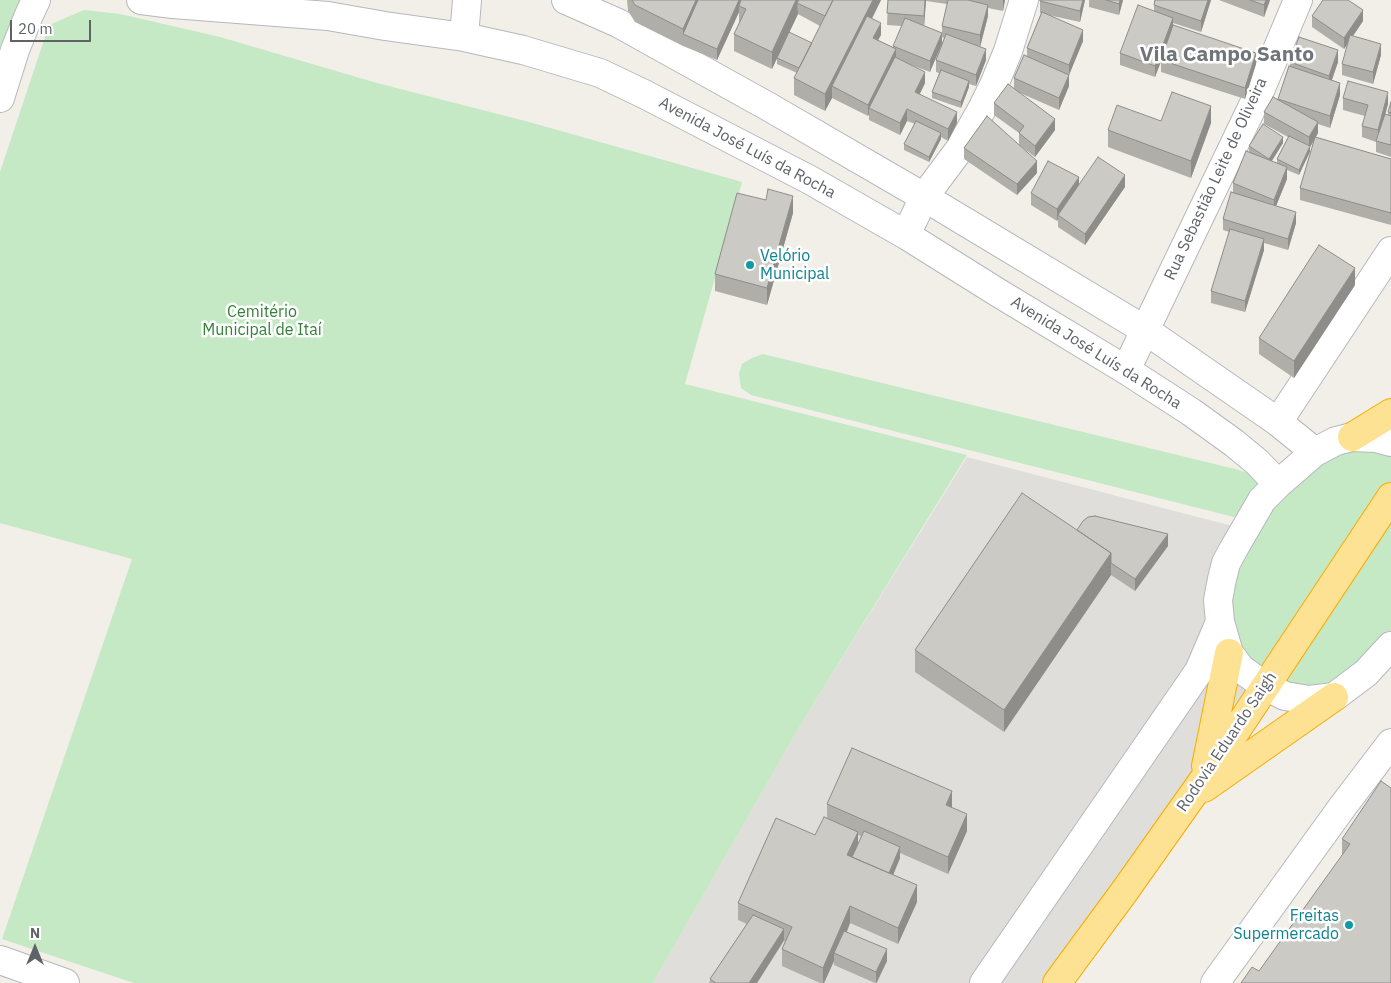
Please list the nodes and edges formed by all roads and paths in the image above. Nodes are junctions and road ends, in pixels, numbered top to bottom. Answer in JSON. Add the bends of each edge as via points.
{"nodes":[{"id":1,"x":36,"y":0,"type":"edge"},
{"id":2,"x":141,"y":0,"type":"edge"},
{"id":3,"x":467,"y":0,"type":"edge"},
{"id":4,"x":566,"y":0,"type":"edge"},
{"id":5,"x":1024,"y":0,"type":"edge"},
{"id":6,"x":1298,"y":0,"type":"edge"},
{"id":7,"x":329,"y":8,"type":"edge"},
{"id":8,"x":464,"y":37,"type":"junction"},
{"id":9,"x":0,"y":98,"type":"edge"},
{"id":10,"x":924,"y":197,"type":"junction"},
{"id":11,"x":906,"y":235,"type":"junction"},
{"id":12,"x":1391,"y":252,"type":"edge"},
{"id":13,"x":1145,"y":330,"type":"junction"},
{"id":14,"x":1126,"y":370,"type":"junction"},
{"id":15,"x":1391,"y":413,"type":"edge"},
{"id":16,"x":1278,"y":422,"type":"junction"},
{"id":17,"x":1352,"y":437,"type":"junction"},
{"id":18,"x":1391,"y":442,"type":"edge"},
{"id":19,"x":1315,"y":452,"type":"junction"},
{"id":20,"x":1278,"y":484,"type":"junction"},
{"id":21,"x":1391,"y":497,"type":"edge"},
{"id":22,"x":1220,"y":622,"type":"junction"},
{"id":23,"x":1391,"y":646,"type":"edge"},
{"id":24,"x":1229,"y":652,"type":"junction"},
{"id":25,"x":1265,"y":686,"type":"junction"},
{"id":26,"x":1334,"y":697,"type":"junction"},
{"id":27,"x":1391,"y":743,"type":"edge"},
{"id":28,"x":1197,"y":788,"type":"junction"},
{"id":29,"x":0,"y":960,"type":"edge"},
{"id":30,"x":65,"y":983,"type":"edge"},
{"id":31,"x":984,"y":983,"type":"edge"},
{"id":32,"x":1057,"y":983,"type":"edge"},
{"id":33,"x":1215,"y":983,"type":"edge"}],
"edges":[{"from":1,"to":9,"type":"street"},
{"from":2,"to":7,"type":"street","name":"Avenida José Luís da Rocha","via":[[173,4]]},
{"from":3,"to":8,"type":"street"},
{"from":4,"to":10,"type":"street","via":[[618,23]]},
{"from":5,"to":10,"type":"street","via":[[1008,50],[982,109],[959,150]]},
{"from":6,"to":13,"type":"street","name":"Rua Sebastião Leite de Oliveira","via":[[1259,93]]},
{"from":7,"to":8,"type":"street","name":"Avenida José Luís da Rocha","via":[[385,26]]},
{"from":8,"to":11,"type":"street","name":"Avenida José Luís da Rocha","via":[[523,50],[600,73],[810,180]]},
{"from":10,"to":11,"type":"street"},
{"from":10,"to":13,"type":"street"},
{"from":11,"to":14,"type":"street","name":"Avenida José Luís da Rocha"},
{"from":12,"to":16,"type":"street"},
{"from":13,"to":14,"type":"street","name":"Rua Sebastião Leite de Oliveira"},
{"from":13,"to":16,"type":"street"},
{"from":14,"to":20,"type":"street","name":"Avenida José Luís da Rocha","via":[[1234,443]]},
{"from":15,"to":17,"type":"highway"},
{"from":16,"to":19,"type":"street"},
{"from":17,"to":18,"type":"street"},
{"from":17,"to":19,"type":"street"},
{"from":19,"to":20,"type":"street"},
{"from":20,"to":22,"type":"street","via":[[1262,500],[1226,564],[1218,600]]},
{"from":21,"to":25,"type":"highway","name":"Rodovia Eduardo Saigh"},
{"from":22,"to":24,"type":"street"},
{"from":22,"to":31,"type":"street","via":[[1199,671]]},
{"from":23,"to":26,"type":"street","via":[[1366,673]]},
{"from":24,"to":25,"type":"street","via":[[1241,669]]},
{"from":24,"to":28,"type":"highway"},
{"from":25,"to":26,"type":"street","via":[[1285,696],[1309,700]]},
{"from":25,"to":28,"type":"highway","name":"Rodovia Eduardo Saigh"},
{"from":26,"to":28,"type":"highway"},
{"from":27,"to":33,"type":"street"},
{"from":28,"to":32,"type":"highway","name":"Rodovia Eduardo Saigh"},
{"from":29,"to":30,"type":"street"}]}
